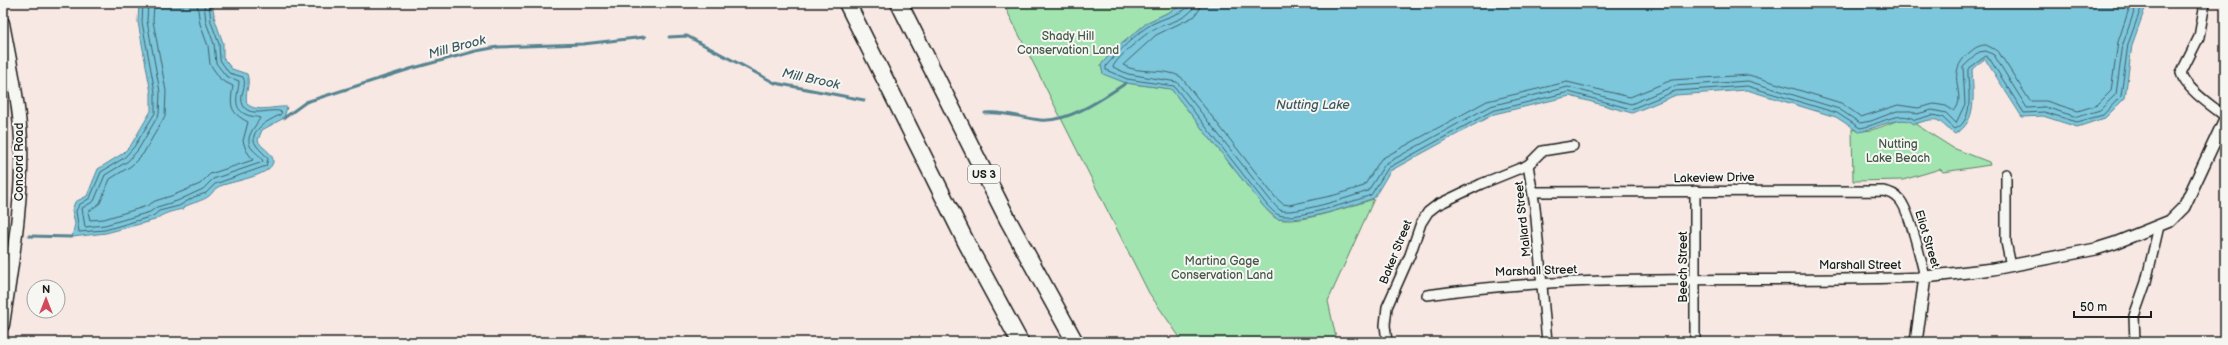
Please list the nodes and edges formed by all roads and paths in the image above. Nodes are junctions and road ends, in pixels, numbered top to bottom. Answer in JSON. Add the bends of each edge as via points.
{"nodes":[{"id":1,"x":847,"y":3,"type":"edge"},
{"id":2,"x":899,"y":3,"type":"edge"},
{"id":3,"x":2205,"y":3,"type":"edge"},
{"id":4,"x":3,"y":23,"type":"edge"},
{"id":5,"x":2225,"y":117,"type":"edge"},
{"id":6,"x":2222,"y":133,"type":"edge"},
{"id":7,"x":1573,"y":146,"type":"dead end"},
{"id":8,"x":1528,"y":165,"type":"junction"},
{"id":9,"x":2006,"y":174,"type":"dead end"},
{"id":10,"x":1695,"y":191,"type":"junction"},
{"id":11,"x":1533,"y":192,"type":"junction"},
{"id":12,"x":1894,"y":194,"type":"joint"},
{"id":13,"x":2159,"y":226,"type":"junction"},
{"id":14,"x":2011,"y":266,"type":"junction"},
{"id":15,"x":1925,"y":278,"type":"junction"},
{"id":16,"x":1696,"y":279,"type":"junction"},
{"id":17,"x":1541,"y":284,"type":"junction"},
{"id":18,"x":1427,"y":295,"type":"dead end"},
{"id":19,"x":3,"y":325,"type":"edge"},
{"id":20,"x":1020,"y":342,"type":"edge"},
{"id":21,"x":1074,"y":342,"type":"edge"},
{"id":22,"x":1387,"y":342,"type":"edge"},
{"id":23,"x":1547,"y":342,"type":"edge"},
{"id":24,"x":1695,"y":342,"type":"edge"},
{"id":25,"x":1916,"y":342,"type":"edge"},
{"id":26,"x":2135,"y":342,"type":"edge"}],
"edges":[{"from":1,"to":20,"type":"highway","via":[[967,244]]},
{"from":2,"to":21,"type":"highway","number":"US 3","via":[[1008,220]]},
{"from":3,"to":5,"type":"street","via":[[2199,37],[2181,73],[2184,81]]},
{"from":4,"to":19,"type":"main road","name":"Concord Road","via":[[21,141],[18,220]]},
{"from":5,"to":6,"type":"street","name":"Marshall Street"},
{"from":6,"to":13,"type":"street","name":"Marshall Street","via":[[2184,207],[2170,221]]},
{"from":7,"to":8,"type":"street","via":[[1542,150]]},
{"from":8,"to":11,"type":"street","name":"Mallard Street"},
{"from":8,"to":22,"type":"street","name":"Baker Street","via":[[1481,184],[1428,212],[1421,223],[1387,307]]},
{"from":9,"to":14,"type":"street","via":[[2006,242]]},
{"from":10,"to":11,"type":"street","name":"Lakeview Drive"},
{"from":10,"to":12,"type":"street","name":"Lakeview Drive","via":[[1878,190]]},
{"from":10,"to":16,"type":"street","name":"Beech Street"},
{"from":11,"to":17,"type":"street","name":"Mallard Street"},
{"from":12,"to":15,"type":"street","name":"Eliot Street","via":[[1902,204]]},
{"from":13,"to":14,"type":"street","name":"Marshall Street","via":[[2106,247]]},
{"from":13,"to":26,"type":"street","via":[[2146,282],[2134,316]]},
{"from":14,"to":15,"type":"street","name":"Marshall Street"},
{"from":15,"to":16,"type":"street","name":"Marshall Street"},
{"from":15,"to":25,"type":"street","name":"Eliot Street"},
{"from":16,"to":17,"type":"street","name":"Marshall Street"},
{"from":16,"to":24,"type":"street","name":"Beech Street"},
{"from":17,"to":18,"type":"street","name":"Marshall Street","via":[[1483,287]]},
{"from":17,"to":23,"type":"street","name":"Mallard Street"}]}
